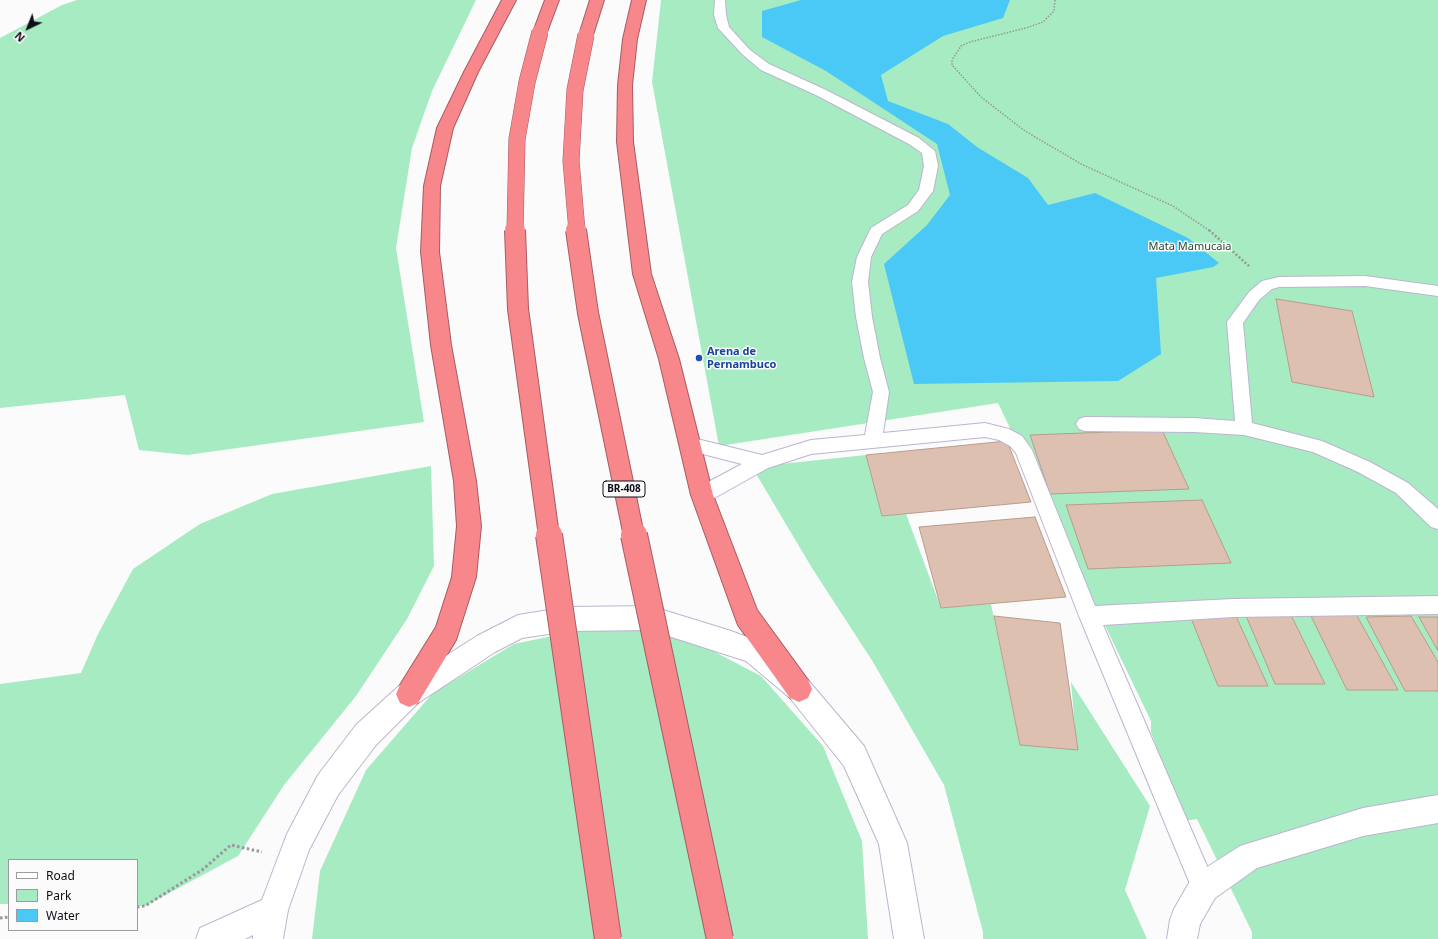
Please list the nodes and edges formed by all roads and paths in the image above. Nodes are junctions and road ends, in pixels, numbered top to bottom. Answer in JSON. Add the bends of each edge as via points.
{"nodes":[{"id":1,"x":509,"y":0,"type":"edge"},
{"id":2,"x":552,"y":0,"type":"edge"},
{"id":3,"x":597,"y":0,"type":"edge"},
{"id":4,"x":639,"y":0,"type":"edge"},
{"id":5,"x":720,"y":0,"type":"edge"},
{"id":6,"x":1055,"y":0,"type":"edge"},
{"id":7,"x":1267,"y":285,"type":"junction"},
{"id":8,"x":1438,"y":291,"type":"edge"},
{"id":9,"x":1085,"y":424,"type":"dead end"},
{"id":10,"x":1244,"y":428,"type":"junction"},
{"id":11,"x":873,"y":441,"type":"junction"},
{"id":12,"x":689,"y":444,"type":"junction"},
{"id":13,"x":762,"y":462,"type":"junction"},
{"id":14,"x":702,"y":495,"type":"junction"},
{"id":15,"x":1438,"y":521,"type":"edge"},
{"id":16,"x":1438,"y":605,"type":"edge"},
{"id":17,"x":1089,"y":616,"type":"junction"},
{"id":18,"x":799,"y":689,"type":"junction"},
{"id":19,"x":408,"y":694,"type":"junction"},
{"id":20,"x":1438,"y":809,"type":"edge"},
{"id":21,"x":292,"y":859,"type":"junction"},
{"id":22,"x":1204,"y":887,"type":"junction"},
{"id":23,"x":138,"y":907,"type":"edge"},
{"id":24,"x":273,"y":910,"type":"junction"},
{"id":25,"x":211,"y":939,"type":"edge"},
{"id":26,"x":268,"y":939,"type":"edge"},
{"id":27,"x":608,"y":939,"type":"edge"},
{"id":28,"x":720,"y":939,"type":"edge"},
{"id":29,"x":909,"y":939,"type":"edge"},
{"id":30,"x":1182,"y":939,"type":"edge"}],
"edges":[{"from":1,"to":19,"type":"highway","via":[[445,128],[432,186],[430,252],[441,345],[465,481],[469,526],[464,577],[447,632]]},
{"from":2,"to":27,"type":"highway","bridge":true,"via":[[526,82],[517,139],[514,216],[518,309]]},
{"from":3,"to":28,"type":"highway","number":"BR-408","bridge":true,"via":[[586,35],[575,90],[571,161],[576,227],[588,313],[620,473]]},
{"from":4,"to":12,"type":"highway","via":[[630,39],[625,85],[625,142],[630,188],[642,274],[669,359]]},
{"from":5,"to":11,"type":"lane","via":[[720,15],[724,28],[746,52],[765,67],[822,93],[914,141],[928,152],[931,166],[926,191],[913,208],[876,231],[864,258],[860,282],[864,317],[881,392]]},
{"from":6,"to":7,"type":"path","via":[[1054,11],[1043,22],[961,46],[953,56],[952,65],[981,97],[1025,131],[1083,165],[1154,196],[1192,218],[1230,248]]},
{"from":7,"to":8,"type":"lane","via":[[1279,282],[1365,281]]},
{"from":7,"to":10,"type":"lane","via":[[1254,296],[1235,322]]},
{"from":9,"to":10,"type":"lane"},
{"from":10,"to":15,"type":"lane","via":[[1316,446],[1364,467],[1402,488]]},
{"from":11,"to":13,"type":"lane","via":[[811,448]]},
{"from":11,"to":17,"type":"lane","via":[[984,430],[1004,434],[1016,441],[1023,450]]},
{"from":12,"to":13,"type":"lane"},
{"from":12,"to":14,"type":"highway"},
{"from":13,"to":14,"type":"lane"},
{"from":14,"to":18,"type":"highway","via":[[747,617]]},
{"from":16,"to":17,"type":"lane","via":[[1233,608]]},
{"from":17,"to":22,"type":"lane"},
{"from":18,"to":19,"type":"main road","via":[[755,652],[650,618],[568,619],[518,627],[486,644]]},
{"from":18,"to":29,"type":"main road","via":[[854,756],[893,843]]},
{"from":19,"to":21,"type":"main road","via":[[366,736],[328,785],[297,844]]},
{"from":20,"to":22,"type":"main road","via":[[1363,822],[1250,856]]},
{"from":21,"to":23,"type":"path","via":[[231,845],[202,870],[145,906]]},
{"from":21,"to":24,"type":"main road"},
{"from":22,"to":30,"type":"main road","via":[[1185,920]]},
{"from":24,"to":25,"type":"main road"},
{"from":24,"to":26,"type":"main road"}]}
